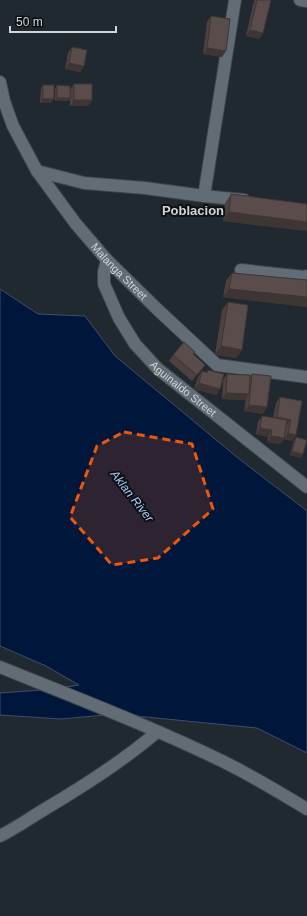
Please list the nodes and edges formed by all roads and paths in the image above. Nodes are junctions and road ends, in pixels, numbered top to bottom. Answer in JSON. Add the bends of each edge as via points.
{"nodes":[{"id":1,"x":235,"y":0,"type":"edge"},
{"id":2,"x":300,"y":0,"type":"edge"},
{"id":3,"x":307,"y":1,"type":"edge"},
{"id":4,"x":0,"y":82,"type":"edge"},
{"id":5,"x":38,"y":171,"type":"junction"},
{"id":6,"x":204,"y":196,"type":"junction"},
{"id":7,"x":255,"y":202,"type":"edge"},
{"id":8,"x":107,"y":260,"type":"junction"},
{"id":9,"x":241,"y":270,"type":"dead end"},
{"id":10,"x":307,"y":276,"type":"edge"},
{"id":11,"x":307,"y":377,"type":"edge"},
{"id":12,"x":307,"y":487,"type":"edge"},
{"id":13,"x":0,"y":667,"type":"edge"},
{"id":14,"x":157,"y":732,"type":"junction"},
{"id":15,"x":307,"y":809,"type":"edge"},
{"id":16,"x":0,"y":836,"type":"edge"}],
"edges":[{"from":1,"to":6,"type":"street"},
{"from":2,"to":3,"type":"street"},
{"from":4,"to":5,"type":"street","name":"Malanga Street","via":[[13,126]]},
{"from":5,"to":6,"type":"street","via":[[84,183]]},
{"from":5,"to":8,"type":"street","name":"Malanga Street","via":[[76,224]]},
{"from":6,"to":7,"type":"street"},
{"from":8,"to":11,"type":"street","name":"Malanga Street","via":[[217,365]]},
{"from":8,"to":12,"type":"street","name":"Aguinaldo Street","via":[[104,284],[135,344],[158,369]]},
{"from":9,"to":10,"type":"street"},
{"from":13,"to":14,"type":"street"},
{"from":14,"to":15,"type":"street","via":[[222,761]]},
{"from":14,"to":16,"type":"street","via":[[110,768]]}]}
